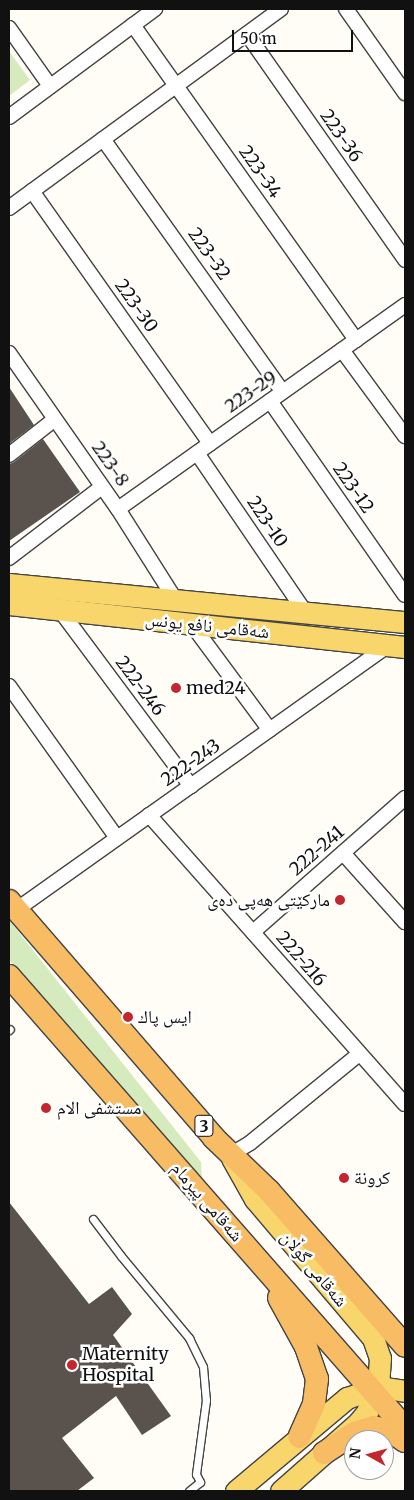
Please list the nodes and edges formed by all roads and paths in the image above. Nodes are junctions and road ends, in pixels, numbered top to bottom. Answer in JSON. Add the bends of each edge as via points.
{"nodes":[{"id":1,"x":155,"y":9,"type":"edge"},
{"id":2,"x":281,"y":9,"type":"edge"},
{"id":3,"x":346,"y":9,"type":"edge"},
{"id":4,"x":133,"y":25,"type":"junction"},
{"id":5,"x":9,"y":28,"type":"edge"},
{"id":6,"x":247,"y":34,"type":"junction"},
{"id":7,"x":176,"y":84,"type":"junction"},
{"id":8,"x":50,"y":86,"type":"junction"},
{"id":9,"x":405,"y":93,"type":"edge"},
{"id":10,"x":9,"y":117,"type":"edge"},
{"id":11,"x":103,"y":139,"type":"junction"},
{"id":12,"x":32,"y":191,"type":"junction"},
{"id":13,"x":9,"y":208,"type":"edge"},
{"id":14,"x":405,"y":260,"type":"edge"},
{"id":15,"x":405,"y":305,"type":"edge"},
{"id":16,"x":356,"y":340,"type":"junction"},
{"id":17,"x":342,"y":350,"type":"junction"},
{"id":18,"x":9,"y":353,"type":"edge"},
{"id":19,"x":283,"y":392,"type":"junction"},
{"id":20,"x":270,"y":401,"type":"junction"},
{"id":21,"x":55,"y":419,"type":"junction"},
{"id":22,"x":405,"y":436,"type":"edge"},
{"id":23,"x":210,"y":444,"type":"junction"},
{"id":24,"x":197,"y":453,"type":"junction"},
{"id":25,"x":9,"y":455,"type":"edge"},
{"id":26,"x":102,"y":487,"type":"junction"},
{"id":27,"x":118,"y":509,"type":"junction"},
{"id":28,"x":9,"y":558,"type":"edge"},
{"id":29,"x":9,"y":584,"type":"edge"},
{"id":30,"x":405,"y":596,"type":"edge"},
{"id":31,"x":176,"y":600,"type":"junction"},
{"id":32,"x":9,"y":604,"type":"edge"},
{"id":33,"x":59,"y":609,"type":"junction"},
{"id":34,"x":305,"y":612,"type":"junction"},
{"id":35,"x":405,"y":622,"type":"edge"},
{"id":36,"x":192,"y":624,"type":"junction"},
{"id":37,"x":396,"y":646,"type":"edge"},
{"id":38,"x":9,"y":686,"type":"edge"},
{"id":39,"x":270,"y":730,"type":"junction"},
{"id":40,"x":191,"y":786,"type":"junction"},
{"id":41,"x":405,"y":798,"type":"edge"},
{"id":42,"x":149,"y":815,"type":"junction"},
{"id":43,"x":117,"y":838,"type":"junction"},
{"id":44,"x":343,"y":853,"type":"junction"},
{"id":45,"x":13,"y":905,"type":"edge"},
{"id":46,"x":405,"y":922,"type":"edge"},
{"id":47,"x":253,"y":932,"type":"junction"},
{"id":48,"x":9,"y":976,"type":"edge"},
{"id":49,"x":359,"y":1054,"type":"junction"},
{"id":50,"x":405,"y":1104,"type":"edge"},
{"id":51,"x":230,"y":1155,"type":"junction"},
{"id":52,"x":92,"y":1218,"type":"dead end"},
{"id":53,"x":261,"y":1264,"type":"junction"},
{"id":54,"x":405,"y":1346,"type":"edge"},
{"id":55,"x":375,"y":1391,"type":"junction"},
{"id":56,"x":405,"y":1391,"type":"edge"},
{"id":57,"x":405,"y":1428,"type":"edge"},
{"id":58,"x":299,"y":1437,"type":"junction"},
{"id":59,"x":405,"y":1441,"type":"edge"},
{"id":60,"x":324,"y":1453,"type":"junction"},
{"id":61,"x":190,"y":1491,"type":"edge"},
{"id":62,"x":236,"y":1491,"type":"edge"},
{"id":63,"x":281,"y":1491,"type":"edge"}],
"edges":[{"from":1,"to":4,"type":"street"},
{"from":2,"to":6,"type":"street"},
{"from":3,"to":9,"type":"street"},
{"from":4,"to":7,"type":"street","name":"223-34"},
{"from":4,"to":8,"type":"street"},
{"from":5,"to":8,"type":"street"},
{"from":6,"to":7,"type":"street"},
{"from":6,"to":14,"type":"street","name":"223-36"},
{"from":7,"to":11,"type":"street"},
{"from":7,"to":16,"type":"street","name":"223-34"},
{"from":8,"to":10,"type":"street"},
{"from":11,"to":12,"type":"street"},
{"from":11,"to":19,"type":"street","name":"223-32"},
{"from":12,"to":13,"type":"street"},
{"from":12,"to":23,"type":"street","name":"223-30"},
{"from":15,"to":16,"type":"street","name":"223-29"},
{"from":16,"to":17,"type":"street","name":"223-29"},
{"from":17,"to":19,"type":"street","name":"223-29"},
{"from":17,"to":22,"type":"street"},
{"from":18,"to":21,"type":"street","name":"223-8"},
{"from":19,"to":20,"type":"street","name":"223-29"},
{"from":20,"to":23,"type":"street","name":"223-29"},
{"from":20,"to":30,"type":"street","name":"223-12"},
{"from":21,"to":25,"type":"street"},
{"from":21,"to":26,"type":"street","name":"223-8"},
{"from":23,"to":24,"type":"street","name":"223-29"},
{"from":24,"to":27,"type":"street","name":"223-29"},
{"from":24,"to":34,"type":"street","name":"223-10"},
{"from":26,"to":27,"type":"street","name":"223-8"},
{"from":26,"to":28,"type":"street"},
{"from":27,"to":31,"type":"street","name":"223-8"},
{"from":29,"to":31,"type":"main road","name":"شەقامی نافع یونس"},
{"from":31,"to":34,"type":"main road","name":"شەقامی نافع یونس"},
{"from":31,"to":36,"type":"street","name":"223-8"},
{"from":32,"to":33,"type":"main road","name":"شەقامی نافع یونس"},
{"from":33,"to":36,"type":"main road","name":"شەقامی نافع یونس"},
{"from":33,"to":40,"type":"street","name":"222-246"},
{"from":34,"to":35,"type":"main road","name":"شەقامی نافع یونس"},
{"from":36,"to":37,"type":"main road","name":"شەقامی نافع یونس"},
{"from":36,"to":39,"type":"street","name":"223-8"},
{"from":37,"to":39,"type":"street","name":"222-243"},
{"from":38,"to":43,"type":"street"},
{"from":39,"to":40,"type":"street","name":"222-243"},
{"from":40,"to":42,"type":"street","name":"222-243"},
{"from":41,"to":44,"type":"street","name":"222-241"},
{"from":42,"to":43,"type":"street","name":"222-243"},
{"from":42,"to":47,"type":"street","name":"222-216"},
{"from":43,"to":45,"type":"street","name":"222-243"},
{"from":44,"to":46,"type":"street"},
{"from":44,"to":47,"type":"street","name":"222-241"},
{"from":45,"to":51,"type":"highway","number":"3"},
{"from":47,"to":49,"type":"street","name":"222-216"},
{"from":48,"to":53,"type":"highway","name":"شەقامی پیرمام"},
{"from":49,"to":50,"type":"street","name":"222-216"},
{"from":49,"to":51,"type":"street"},
{"from":51,"to":54,"type":"highway","number":"3","via":[[269,1191]]},
{"from":51,"to":55,"type":"main road","name":"شەقامی گوڵان","via":[[255,1199],[373,1338],[380,1363]]},
{"from":52,"to":61,"type":"lane","via":[[190,1338],[203,1367],[206,1400],[196,1474],[200,1482]]},
{"from":53,"to":55,"type":"highway","name":"شەقامی پیرمام"},
{"from":53,"to":58,"type":"highway","via":[[306,1348],[315,1372],[314,1404]]},
{"from":55,"to":56,"type":"main road"},
{"from":55,"to":57,"type":"highway","name":"شەقامی پیرمام"},
{"from":55,"to":58,"type":"main road","via":[[359,1392],[339,1402]]},
{"from":55,"to":60,"type":"main road","name":"شەقامی گوڵان","via":[[359,1422]]},
{"from":58,"to":62,"type":"main road"},
{"from":59,"to":60,"type":"highway","via":[[391,1431],[373,1427],[356,1433]]},
{"from":60,"to":63,"type":"main road","name":"شەقامی گوڵان"}]}
